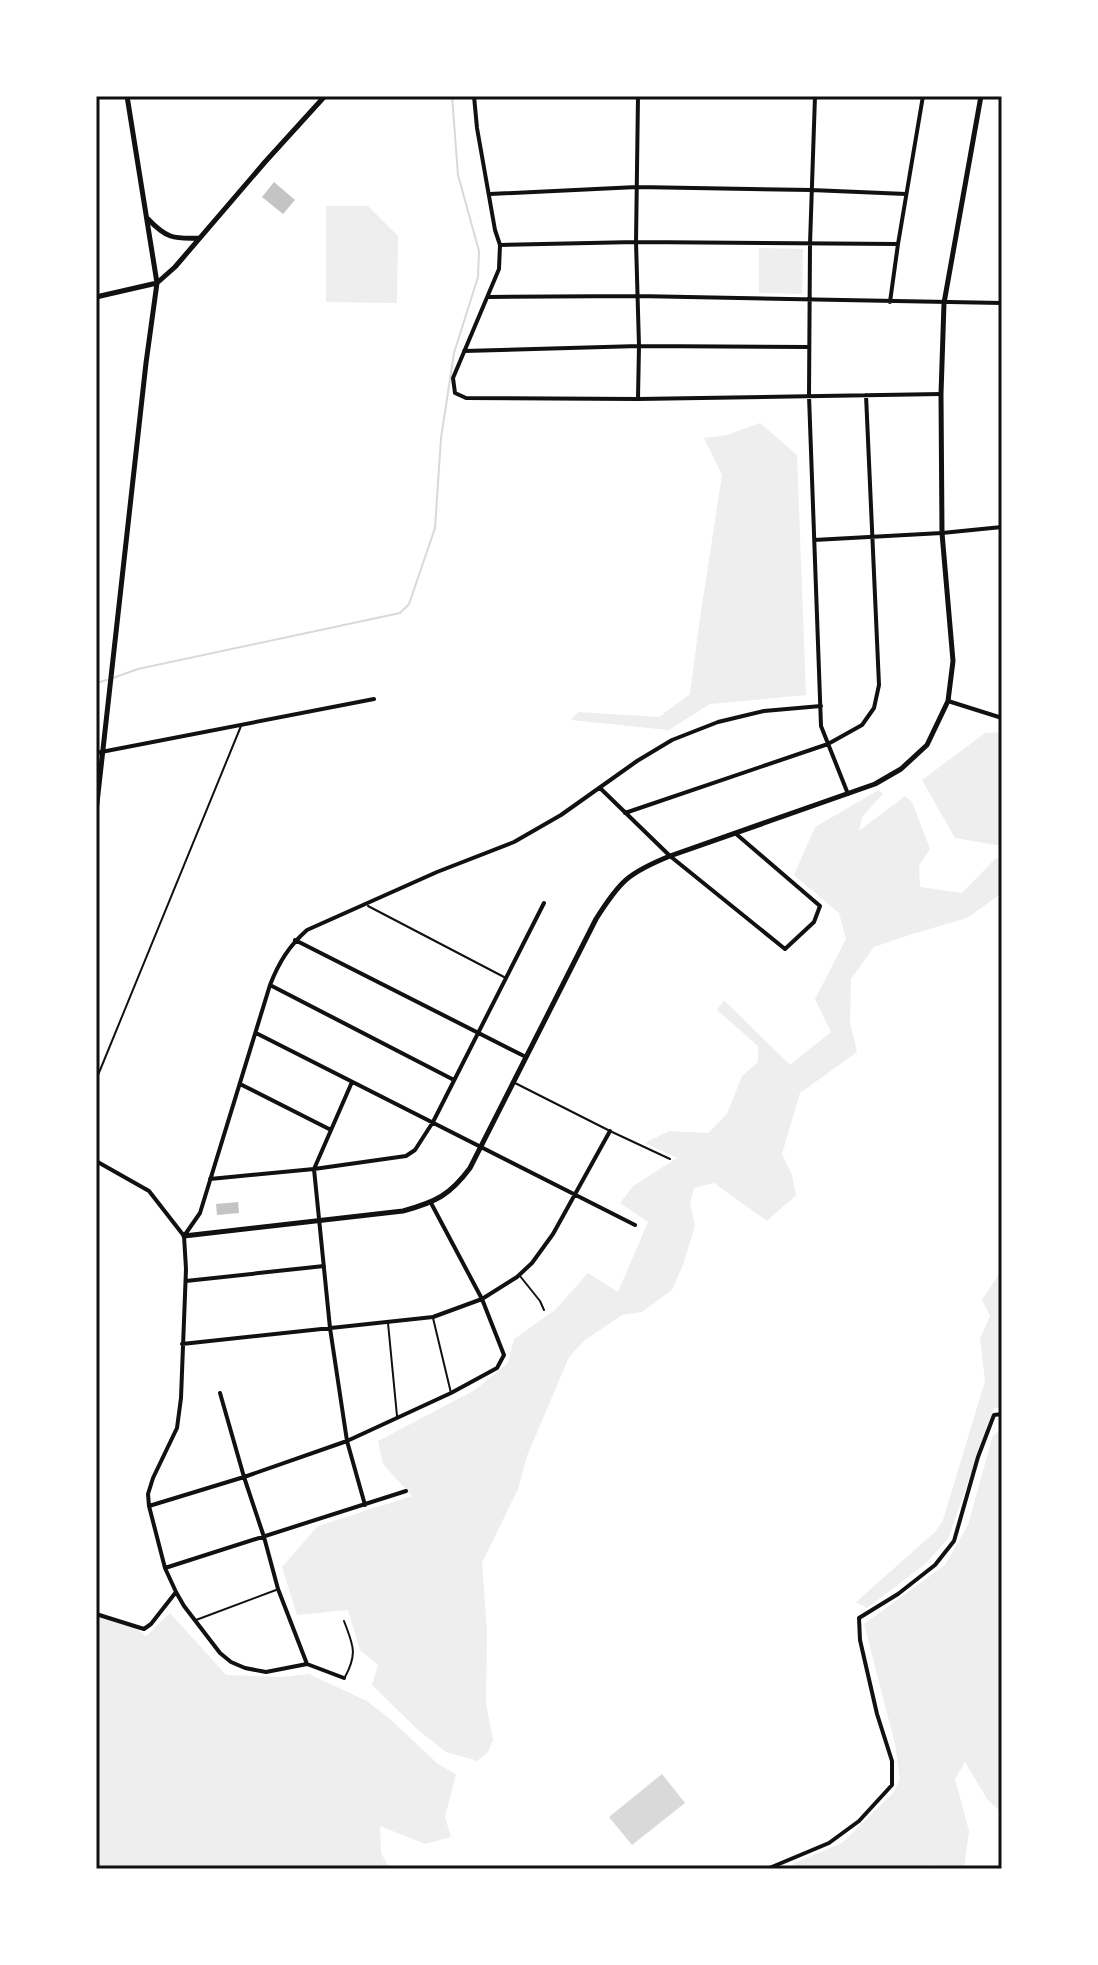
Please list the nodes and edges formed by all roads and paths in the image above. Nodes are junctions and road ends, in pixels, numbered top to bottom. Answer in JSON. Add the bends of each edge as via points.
{"nodes":[{"id":1,"x":127,"y":96,"type":"edge"},
{"id":2,"x":325,"y":96,"type":"edge"},
{"id":3,"x":474,"y":96,"type":"edge"},
{"id":4,"x":638,"y":96,"type":"edge"},
{"id":5,"x":815,"y":96,"type":"edge"},
{"id":6,"x":923,"y":96,"type":"edge"},
{"id":7,"x":981,"y":96,"type":"edge"},
{"id":8,"x":637,"y":187,"type":"junction"},
{"id":9,"x":811,"y":190,"type":"junction"},
{"id":10,"x":490,"y":194,"type":"junction"},
{"id":11,"x":906,"y":194,"type":"junction"},
{"id":12,"x":147,"y":219,"type":"junction"},
{"id":13,"x":200,"y":238,"type":"junction"},
{"id":14,"x":636,"y":242,"type":"junction"},
{"id":15,"x":810,"y":244,"type":"junction"},
{"id":16,"x":898,"y":244,"type":"junction"},
{"id":17,"x":500,"y":245,"type":"junction"},
{"id":18,"x":157,"y":283,"type":"junction"},
{"id":19,"x":637,"y":296,"type":"junction"},
{"id":20,"x":96,"y":297,"type":"edge"},
{"id":21,"x":488,"y":297,"type":"junction"},
{"id":22,"x":809,"y":300,"type":"junction"},
{"id":23,"x":890,"y":302,"type":"junction"},
{"id":24,"x":944,"y":303,"type":"junction"},
{"id":25,"x":1002,"y":303,"type":"edge"},
{"id":26,"x":639,"y":346,"type":"junction"},
{"id":27,"x":809,"y":347,"type":"junction"},
{"id":28,"x":464,"y":351,"type":"junction"},
{"id":29,"x":941,"y":394,"type":"junction"},
{"id":30,"x":866,"y":395,"type":"junction"},
{"id":31,"x":809,"y":396,"type":"junction"},
{"id":32,"x":638,"y":399,"type":"junction"},
{"id":33,"x":1002,"y":527,"type":"edge"},
{"id":34,"x":942,"y":533,"type":"junction"},
{"id":35,"x":872,"y":536,"type":"junction"},
{"id":36,"x":814,"y":540,"type":"junction"},
{"id":37,"x":374,"y":699,"type":"dead end"},
{"id":38,"x":948,"y":701,"type":"junction"},
{"id":39,"x":821,"y":706,"type":"junction"},
{"id":40,"x":1002,"y":718,"type":"edge"},
{"id":41,"x":242,"y":725,"type":"junction"},
{"id":42,"x":828,"y":744,"type":"junction"},
{"id":43,"x":104,"y":752,"type":"junction"},
{"id":44,"x":96,"y":753,"type":"edge"},
{"id":45,"x":600,"y":788,"type":"junction"},
{"id":46,"x":848,"y":794,"type":"junction"},
{"id":47,"x":96,"y":812,"type":"edge"},
{"id":48,"x":625,"y":813,"type":"junction"},
{"id":49,"x":735,"y":833,"type":"junction"},
{"id":50,"x":670,"y":856,"type":"junction"},
{"id":51,"x":364,"y":903,"type":"junction"},
{"id":52,"x":544,"y":903,"type":"dead end"},
{"id":53,"x":295,"y":940,"type":"junction"},
{"id":54,"x":506,"y":978,"type":"junction"},
{"id":55,"x":270,"y":985,"type":"junction"},
{"id":56,"x":478,"y":1032,"type":"junction"},
{"id":57,"x":256,"y":1033,"type":"junction"},
{"id":58,"x":526,"y":1057,"type":"junction"},
{"id":59,"x":96,"y":1080,"type":"edge"},
{"id":60,"x":454,"y":1080,"type":"junction"},
{"id":61,"x":352,"y":1082,"type":"junction"},
{"id":62,"x":514,"y":1083,"type":"junction"},
{"id":63,"x":240,"y":1084,"type":"junction"},
{"id":64,"x":433,"y":1122,"type":"junction"},
{"id":65,"x":331,"y":1130,"type":"junction"},
{"id":66,"x":610,"y":1131,"type":"junction"},
{"id":67,"x":482,"y":1147,"type":"junction"},
{"id":68,"x":670,"y":1159,"type":"dead end"},
{"id":69,"x":96,"y":1161,"type":"edge"},
{"id":70,"x":314,"y":1169,"type":"junction"},
{"id":71,"x":210,"y":1179,"type":"junction"},
{"id":72,"x":576,"y":1195,"type":"junction"},
{"id":73,"x":431,"y":1203,"type":"junction"},
{"id":74,"x":318,"y":1221,"type":"junction"},
{"id":75,"x":635,"y":1225,"type":"dead end"},
{"id":76,"x":184,"y":1236,"type":"junction"},
{"id":77,"x":324,"y":1266,"type":"junction"},
{"id":78,"x":520,"y":1275,"type":"junction"},
{"id":79,"x":186,"y":1281,"type":"junction"},
{"id":80,"x":482,"y":1299,"type":"junction"},
{"id":81,"x":544,"y":1310,"type":"dead end"},
{"id":82,"x":433,"y":1317,"type":"junction"},
{"id":83,"x":388,"y":1323,"type":"junction"},
{"id":84,"x":330,"y":1328,"type":"junction"},
{"id":85,"x":182,"y":1344,"type":"junction"},
{"id":86,"x":220,"y":1393,"type":"dead end"},
{"id":87,"x":451,"y":1393,"type":"junction"},
{"id":88,"x":1002,"y":1414,"type":"edge"},
{"id":89,"x":397,"y":1417,"type":"junction"},
{"id":90,"x":347,"y":1441,"type":"junction"},
{"id":91,"x":244,"y":1477,"type":"junction"},
{"id":92,"x":406,"y":1491,"type":"dead end"},
{"id":93,"x":365,"y":1505,"type":"junction"},
{"id":94,"x":149,"y":1506,"type":"junction"},
{"id":95,"x":264,"y":1537,"type":"junction"},
{"id":96,"x":165,"y":1568,"type":"junction"},
{"id":97,"x":278,"y":1589,"type":"junction"},
{"id":98,"x":176,"y":1592,"type":"junction"},
{"id":99,"x":96,"y":1614,"type":"edge"},
{"id":100,"x":195,"y":1621,"type":"junction"},
{"id":101,"x":344,"y":1621,"type":"dead end"},
{"id":102,"x":307,"y":1664,"type":"junction"},
{"id":103,"x":344,"y":1678,"type":"joint"},
{"id":104,"x":767,"y":1869,"type":"edge"}],
"edges":[{"from":1,"to":12,"type":"street"},
{"from":2,"to":13,"type":"street"},
{"from":3,"to":10,"type":"street"},
{"from":4,"to":8,"type":"street"},
{"from":5,"to":9,"type":"street"},
{"from":6,"to":11,"type":"street"},
{"from":7,"to":24,"type":"street"},
{"from":8,"to":9,"type":"street"},
{"from":8,"to":10,"type":"street"},
{"from":8,"to":14,"type":"street"},
{"from":9,"to":11,"type":"street"},
{"from":9,"to":15,"type":"street"},
{"from":10,"to":17,"type":"street"},
{"from":11,"to":16,"type":"street"},
{"from":12,"to":13,"type":"street","via":[[169,237]]},
{"from":12,"to":18,"type":"street"},
{"from":13,"to":18,"type":"street"},
{"from":14,"to":15,"type":"street"},
{"from":14,"to":17,"type":"street"},
{"from":14,"to":19,"type":"street"},
{"from":15,"to":16,"type":"street"},
{"from":15,"to":22,"type":"street"},
{"from":16,"to":23,"type":"street"},
{"from":17,"to":21,"type":"street","via":[[499,269]]},
{"from":18,"to":20,"type":"street"},
{"from":18,"to":43,"type":"street"},
{"from":19,"to":21,"type":"street"},
{"from":19,"to":22,"type":"street"},
{"from":19,"to":26,"type":"street"},
{"from":21,"to":28,"type":"street"},
{"from":22,"to":23,"type":"street"},
{"from":22,"to":27,"type":"street"},
{"from":23,"to":24,"type":"street"},
{"from":24,"to":25,"type":"street"},
{"from":24,"to":29,"type":"street"},
{"from":26,"to":27,"type":"street"},
{"from":26,"to":28,"type":"street"},
{"from":26,"to":32,"type":"street"},
{"from":27,"to":31,"type":"street"},
{"from":28,"to":32,"type":"street","via":[[453,378],[455,393],[466,398]]},
{"from":29,"to":30,"type":"street"},
{"from":29,"to":34,"type":"street"},
{"from":30,"to":31,"type":"street"},
{"from":30,"to":35,"type":"street"},
{"from":31,"to":32,"type":"street"},
{"from":31,"to":36,"type":"street"},
{"from":33,"to":34,"type":"street"},
{"from":34,"to":35,"type":"street"},
{"from":34,"to":38,"type":"street","via":[[953,661]]},
{"from":35,"to":36,"type":"street"},
{"from":35,"to":42,"type":"street","via":[[879,685],[874,708],[862,725]]},
{"from":36,"to":39,"type":"street"},
{"from":37,"to":41,"type":"street"},
{"from":38,"to":40,"type":"street"},
{"from":38,"to":46,"type":"street","via":[[927,745],[910,761]]},
{"from":39,"to":42,"type":"street"},
{"from":39,"to":45,"type":"street","via":[[718,722],[672,740]]},
{"from":41,"to":43,"type":"street"},
{"from":41,"to":59,"type":"lane"},
{"from":42,"to":46,"type":"street"},
{"from":42,"to":48,"type":"street"},
{"from":43,"to":44,"type":"street"},
{"from":43,"to":47,"type":"street"},
{"from":45,"to":48,"type":"street"},
{"from":45,"to":51,"type":"street","via":[[514,842]]},
{"from":46,"to":49,"type":"street"},
{"from":48,"to":50,"type":"street"},
{"from":49,"to":50,"type":"street"},
{"from":49,"to":50,"type":"street","via":[[820,906],[814,922],[785,949]]},
{"from":50,"to":58,"type":"street","via":[[632,874],[613,893]]},
{"from":51,"to":53,"type":"street"},
{"from":51,"to":54,"type":"lane"},
{"from":52,"to":54,"type":"street"},
{"from":53,"to":55,"type":"street"},
{"from":53,"to":56,"type":"street"},
{"from":54,"to":56,"type":"street"},
{"from":55,"to":57,"type":"street"},
{"from":55,"to":60,"type":"street"},
{"from":56,"to":58,"type":"street"},
{"from":56,"to":60,"type":"street"},
{"from":57,"to":61,"type":"street"},
{"from":57,"to":63,"type":"street"},
{"from":58,"to":62,"type":"street"},
{"from":60,"to":64,"type":"street"},
{"from":61,"to":64,"type":"street"},
{"from":61,"to":65,"type":"street"},
{"from":62,"to":66,"type":"lane"},
{"from":62,"to":67,"type":"street"},
{"from":63,"to":65,"type":"street"},
{"from":63,"to":71,"type":"street"},
{"from":64,"to":67,"type":"street"},
{"from":64,"to":70,"type":"street","via":[[406,1156]]},
{"from":65,"to":70,"type":"street"},
{"from":66,"to":68,"type":"lane"},
{"from":66,"to":72,"type":"street"},
{"from":67,"to":72,"type":"street"},
{"from":67,"to":73,"type":"street","via":[[453,1188]]},
{"from":69,"to":76,"type":"street","via":[[149,1191]]},
{"from":70,"to":71,"type":"street"},
{"from":70,"to":74,"type":"street"},
{"from":71,"to":76,"type":"street","via":[[200,1213]]},
{"from":72,"to":75,"type":"street"},
{"from":72,"to":78,"type":"street"},
{"from":73,"to":74,"type":"street"},
{"from":73,"to":80,"type":"street"},
{"from":74,"to":76,"type":"street"},
{"from":74,"to":77,"type":"street"},
{"from":76,"to":79,"type":"street"},
{"from":77,"to":79,"type":"street"},
{"from":77,"to":84,"type":"street"},
{"from":78,"to":80,"type":"street"},
{"from":78,"to":81,"type":"lane"},
{"from":79,"to":85,"type":"street"},
{"from":80,"to":82,"type":"street"},
{"from":80,"to":87,"type":"street","via":[[504,1355],[497,1368]]},
{"from":82,"to":83,"type":"street"},
{"from":82,"to":87,"type":"lane"},
{"from":83,"to":84,"type":"street"},
{"from":83,"to":89,"type":"lane"},
{"from":84,"to":85,"type":"street"},
{"from":84,"to":90,"type":"street"},
{"from":85,"to":94,"type":"street","via":[[177,1428],[153,1478]]},
{"from":86,"to":91,"type":"street"},
{"from":87,"to":89,"type":"street"},
{"from":88,"to":104,"type":"street","via":[[994,1415],[978,1457],[954,1541],[935,1565],[859,1618],[877,1714],[892,1761],[892,1785],[859,1821],[829,1843]]},
{"from":89,"to":90,"type":"street"},
{"from":90,"to":91,"type":"street"},
{"from":90,"to":93,"type":"street"},
{"from":91,"to":94,"type":"street"},
{"from":91,"to":95,"type":"street"},
{"from":92,"to":93,"type":"street"},
{"from":93,"to":95,"type":"street"},
{"from":94,"to":96,"type":"street"},
{"from":95,"to":96,"type":"street"},
{"from":95,"to":97,"type":"street"},
{"from":96,"to":98,"type":"street"},
{"from":97,"to":100,"type":"lane"},
{"from":97,"to":102,"type":"street"},
{"from":98,"to":99,"type":"street","via":[[144,1629]]},
{"from":98,"to":100,"type":"street"},
{"from":100,"to":102,"type":"street","via":[[220,1653],[245,1668],[266,1672]]},
{"from":101,"to":103,"type":"lane","via":[[353,1662]]},
{"from":102,"to":103,"type":"street"}]}
